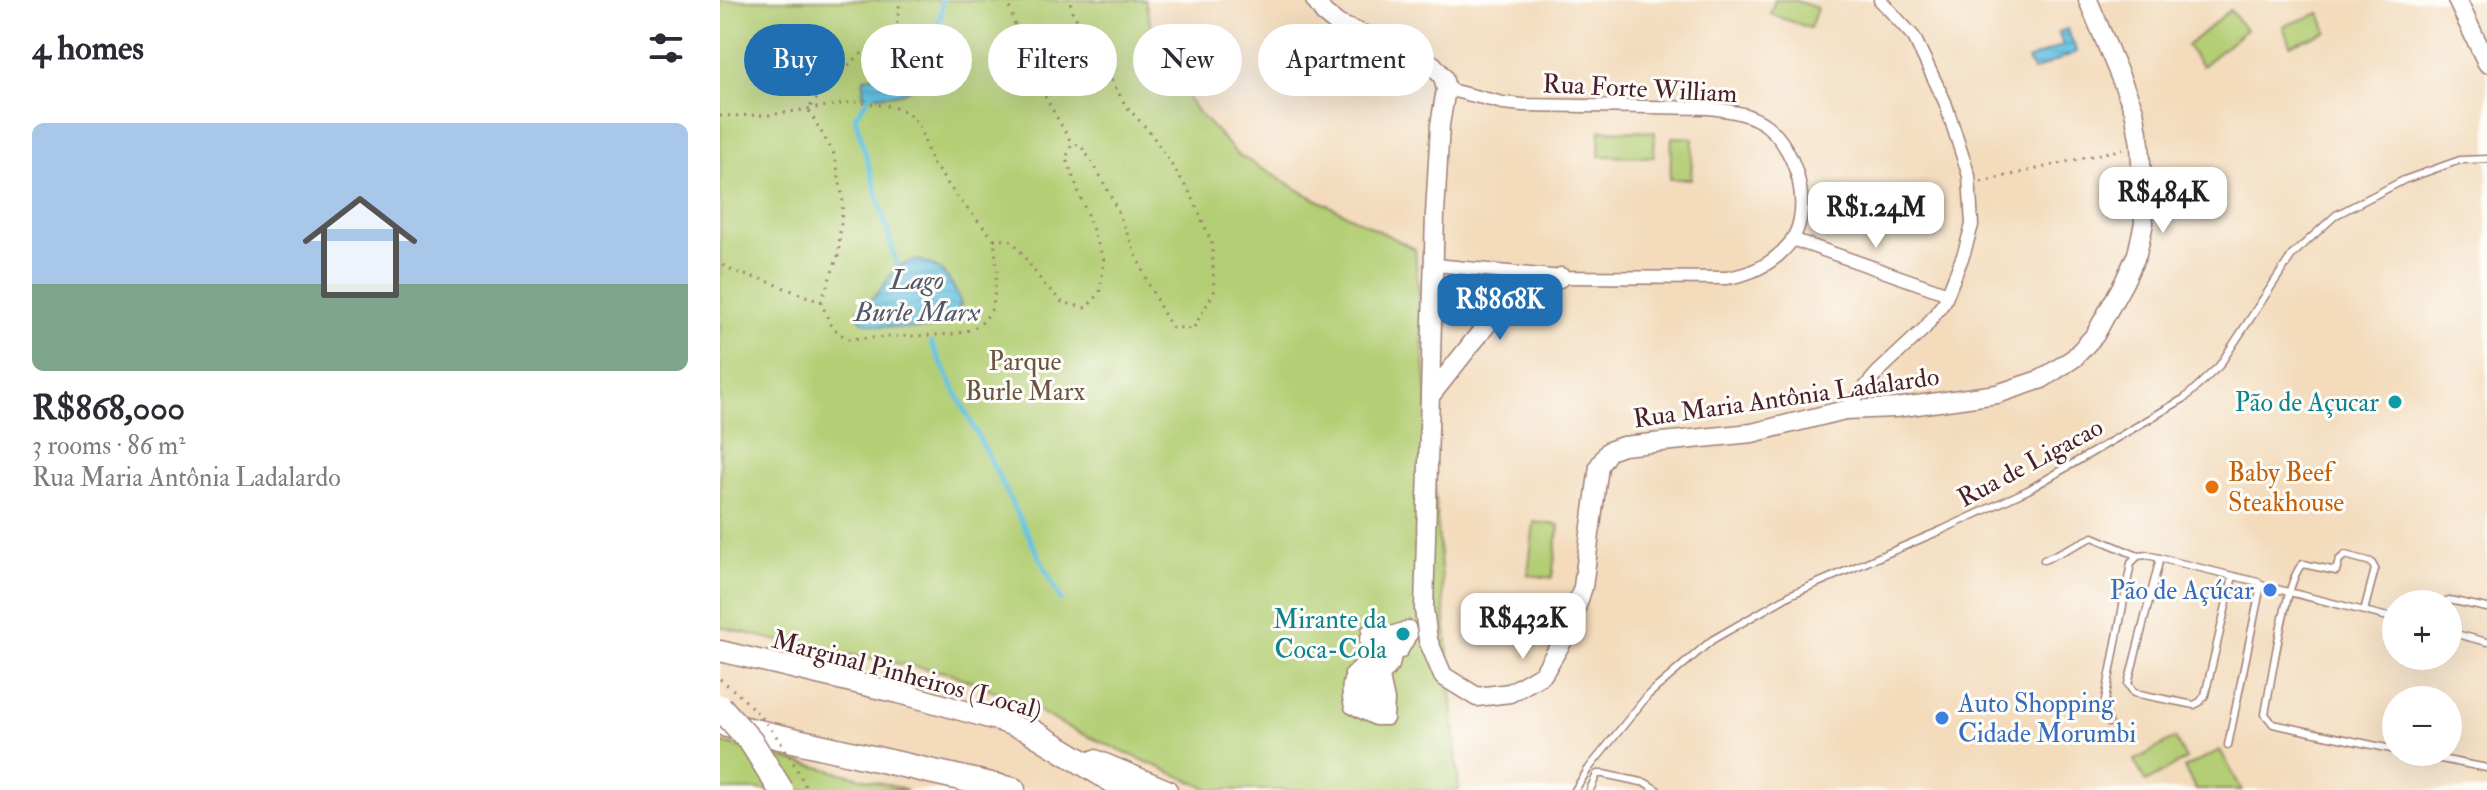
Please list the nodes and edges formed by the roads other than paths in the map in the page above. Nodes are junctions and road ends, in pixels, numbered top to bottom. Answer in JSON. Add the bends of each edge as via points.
{"nodes":[{"id":1,"x":1315,"y":0,"type":"edge"},
{"id":2,"x":1880,"y":0,"type":"edge"},
{"id":3,"x":2088,"y":0,"type":"edge"},
{"id":4,"x":2457,"y":0,"type":"edge"},
{"id":5,"x":2487,"y":63,"type":"edge"},
{"id":6,"x":1446,"y":89,"type":"junction"},
{"id":7,"x":2487,"y":159,"type":"edge"},
{"id":8,"x":1792,"y":239,"type":"junction"},
{"id":9,"x":1435,"y":265,"type":"junction"},
{"id":10,"x":1561,"y":277,"type":"junction"},
{"id":11,"x":1948,"y":294,"type":"junction"},
{"id":12,"x":1431,"y":395,"type":"junction"},
{"id":13,"x":1845,"y":410,"type":"junction"},
{"id":14,"x":2138,"y":556,"type":"junction"},
{"id":15,"x":2160,"y":558,"type":"junction"},
{"id":16,"x":2044,"y":560,"type":"dead end"},
{"id":17,"x":2233,"y":576,"type":"junction"},
{"id":18,"x":2261,"y":585,"type":"junction"},
{"id":19,"x":2288,"y":592,"type":"junction"},
{"id":20,"x":2462,"y":603,"type":"edge"},
{"id":21,"x":2487,"y":608,"type":"edge"},
{"id":22,"x":2364,"y":611,"type":"junction"},
{"id":23,"x":2382,"y":616,"type":"edge"},
{"id":24,"x":1368,"y":631,"type":"dead end"},
{"id":25,"x":2462,"y":636,"type":"edge"},
{"id":26,"x":2487,"y":642,"type":"edge"},
{"id":27,"x":720,"y":651,"type":"edge"},
{"id":28,"x":1361,"y":676,"type":"junction"},
{"id":29,"x":720,"y":707,"type":"edge"},
{"id":30,"x":2109,"y":723,"type":"dead end"},
{"id":31,"x":720,"y":724,"type":"edge"},
{"id":32,"x":1031,"y":731,"type":"junction"},
{"id":33,"x":2228,"y":745,"type":"dead end"},
{"id":34,"x":2382,"y":747,"type":"edge"},
{"id":35,"x":2462,"y":763,"type":"edge"},
{"id":36,"x":2487,"y":768,"type":"edge"},
{"id":37,"x":781,"y":790,"type":"edge"},
{"id":38,"x":1013,"y":790,"type":"edge"},
{"id":39,"x":1128,"y":790,"type":"edge"},
{"id":40,"x":1167,"y":790,"type":"edge"},
{"id":41,"x":1575,"y":790,"type":"edge"},
{"id":42,"x":1590,"y":790,"type":"edge"},
{"id":43,"x":1657,"y":790,"type":"edge"}],
"edges":[{"from":1,"to":6,"type":"street","via":[[1339,25],[1433,65]]},
{"from":2,"to":11,"type":"street","via":[[1914,37],[1930,68],[1970,185],[1972,225]]},
{"from":3,"to":13,"type":"street","name":"Rua Maria Antônia Ladalardo","via":[[2132,103],[2144,223],[2124,282],[2095,335],[2059,369],[1997,394]]},
{"from":4,"to":5,"type":"street"},
{"from":6,"to":8,"type":"street","name":"Rua Forte William","via":[[1503,103],[1709,108],[1749,116],[1778,137],[1797,171],[1801,202]]},
{"from":6,"to":9,"type":"street","name":"Rua Maria Antônia Ladalardo"},
{"from":7,"to":41,"type":"lane","name":"Rua de Ligacao","via":[[2460,160],[2404,180],[2336,215],[2292,255],[2219,366],[2185,398],[2028,490],[1792,594],[1712,640],[1648,695]]},
{"from":8,"to":10,"type":"street","via":[[1746,275]]},
{"from":8,"to":11,"type":"street"},
{"from":9,"to":10,"type":"street"},
{"from":9,"to":12,"type":"street","name":"Rua Maria Antônia Ladalardo"},
{"from":10,"to":12,"type":"street","via":[[1512,303],[1488,323]]},
{"from":11,"to":13,"type":"street","via":[[1925,328]]},
{"from":12,"to":13,"type":"street","name":"Rua Maria Antônia Ladalardo","via":[[1424,609],[1428,640],[1443,676],[1477,697],[1510,693],[1543,674],[1569,630],[1583,587],[1599,466],[1609,451],[1752,433]]},
{"from":14,"to":15,"type":"lane"},
{"from":14,"to":16,"type":"lane","via":[[2093,537]]},
{"from":14,"to":30,"type":"lane","via":[[2131,563],[2104,706]]},
{"from":15,"to":17,"type":"lane"},
{"from":15,"to":17,"type":"lane","via":[[2128,684],[2134,693],[2200,702]]},
{"from":17,"to":18,"type":"lane"},
{"from":18,"to":19,"type":"lane"},
{"from":18,"to":33,"type":"lane"},
{"from":19,"to":22,"type":"lane"},
{"from":19,"to":22,"type":"lane","via":[[2300,565],[2336,571],[2345,555],[2374,565]]},
{"from":19,"to":34,"type":"lane","via":[[2268,720]]},
{"from":20,"to":21,"type":"lane"},
{"from":22,"to":23,"type":"lane"},
{"from":24,"to":28,"type":"street","via":[[1385,635],[1409,627],[1411,635],[1366,640],[1408,640],[1401,652],[1366,649],[1369,657],[1385,661],[1395,655],[1383,677],[1387,719],[1351,707],[1346,690]]},
{"from":25,"to":26,"type":"lane"},
{"from":27,"to":32,"type":"main road","name":"Marginal Pinheiros (Local)","via":[[911,696]]},
{"from":28,"to":28,"type":"street","via":[[1353,701],[1373,712],[1383,710],[1378,684],[1386,667],[1372,662],[1358,675],[1361,699],[1368,705],[1374,703],[1378,669]]},
{"from":29,"to":37,"type":"highway","bridge":true,"via":[[752,743]]},
{"from":31,"to":38,"type":"highway"},
{"from":32,"to":39,"type":"highway"},
{"from":32,"to":40,"type":"main road","name":"Marginal Pinheiros (Local)"},
{"from":35,"to":36,"type":"lane"},
{"from":42,"to":43,"type":"lane","via":[[1597,774],[1603,774]]}]}
